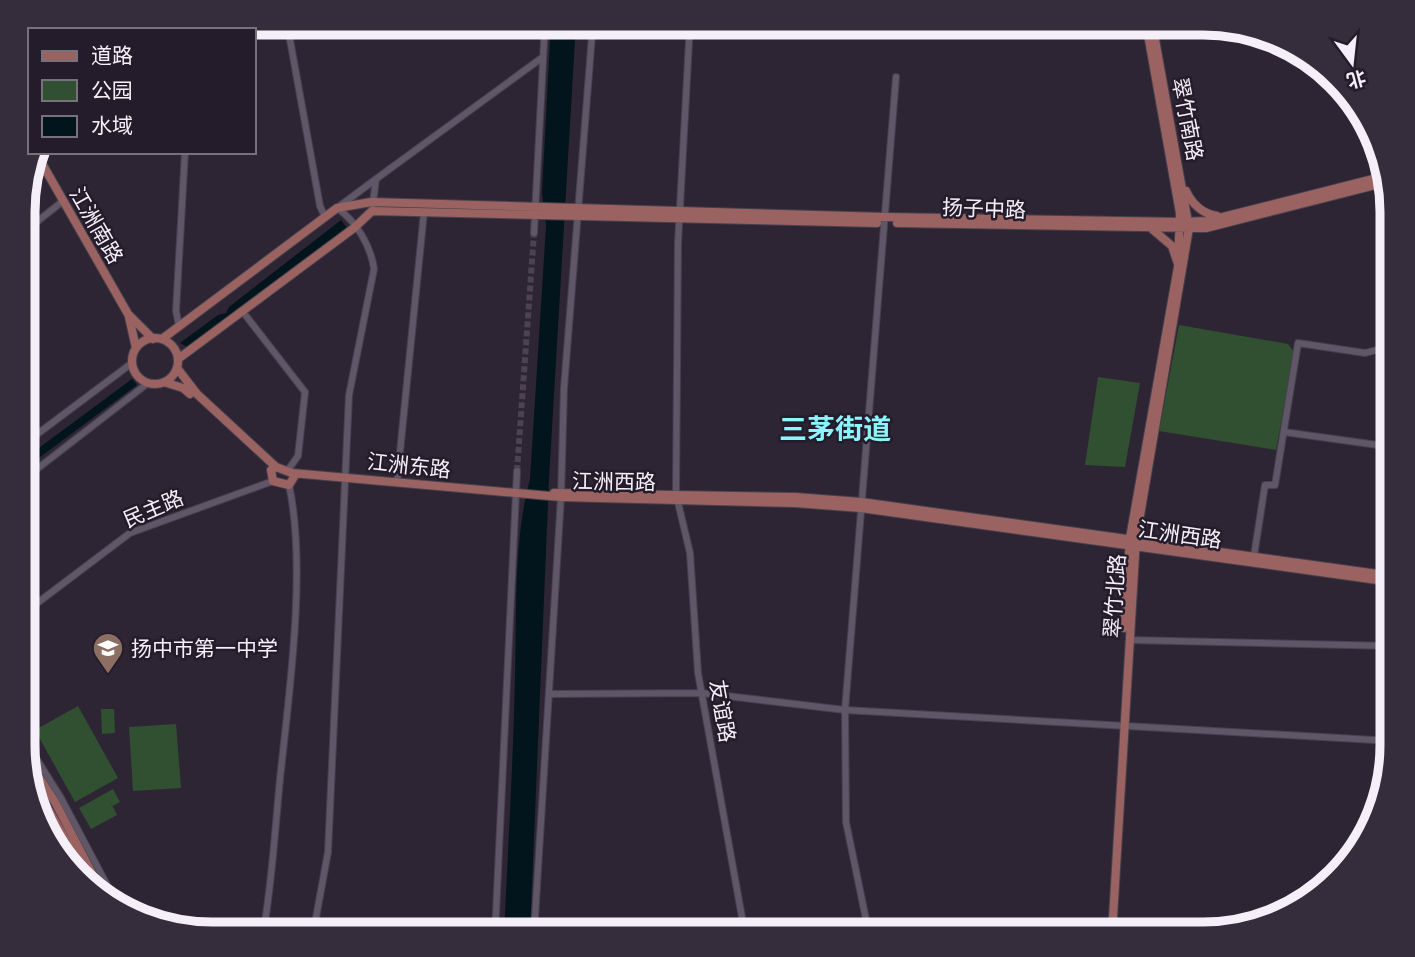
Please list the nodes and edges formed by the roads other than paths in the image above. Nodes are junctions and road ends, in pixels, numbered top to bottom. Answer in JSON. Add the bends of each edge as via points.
{"nodes":[{"id":1,"x":289,"y":35,"type":"edge"},
{"id":2,"x":544,"y":35,"type":"edge"},
{"id":3,"x":592,"y":35,"type":"edge"},
{"id":4,"x":689,"y":35,"type":"edge"},
{"id":5,"x":1148,"y":35,"type":"edge"},
{"id":6,"x":1154,"y":35,"type":"edge"},
{"id":7,"x":543,"y":57,"type":"junction"},
{"id":8,"x":896,"y":77,"type":"dead end"},
{"id":9,"x":186,"y":154,"type":"edge"},
{"id":10,"x":42,"y":163,"type":"edge"},
{"id":11,"x":1376,"y":178,"type":"edge"},
{"id":12,"x":376,"y":179,"type":"junction"},
{"id":13,"x":1377,"y":184,"type":"edge"},
{"id":14,"x":1183,"y":185,"type":"junction"},
{"id":15,"x":63,"y":201,"type":"junction"},
{"id":16,"x":371,"y":206,"type":"junction"},
{"id":17,"x":337,"y":208,"type":"junction"},
{"id":18,"x":537,"y":211,"type":"junction"},
{"id":19,"x":424,"y":212,"type":"junction"},
{"id":20,"x":576,"y":212,"type":"junction"},
{"id":21,"x":680,"y":216,"type":"junction"},
{"id":22,"x":325,"y":217,"type":"junction"},
{"id":23,"x":1224,"y":217,"type":"junction"},
{"id":24,"x":886,"y":220,"type":"junction"},
{"id":25,"x":35,"y":223,"type":"edge"},
{"id":26,"x":1185,"y":225,"type":"junction"},
{"id":27,"x":354,"y":228,"type":"junction"},
{"id":28,"x":1152,"y":229,"type":"junction"},
{"id":29,"x":534,"y":233,"type":"tunnel mouth"},
{"id":30,"x":1178,"y":267,"type":"junction"},
{"id":31,"x":243,"y":312,"type":"junction"},
{"id":32,"x":128,"y":314,"type":"junction"},
{"id":33,"x":179,"y":326,"type":"junction"},
{"id":34,"x":158,"y":339,"type":"junction"},
{"id":35,"x":136,"y":348,"type":"junction"},
{"id":36,"x":1380,"y":349,"type":"edge"},
{"id":37,"x":132,"y":363,"type":"junction"},
{"id":38,"x":178,"y":364,"type":"junction"},
{"id":39,"x":164,"y":382,"type":"junction"},
{"id":40,"x":148,"y":383,"type":"junction"},
{"id":41,"x":1284,"y":432,"type":"junction"},
{"id":42,"x":35,"y":436,"type":"edge"},
{"id":43,"x":1380,"y":445,"type":"edge"},
{"id":44,"x":274,"y":468,"type":"junction"},
{"id":45,"x":35,"y":470,"type":"edge"},
{"id":46,"x":290,"y":471,"type":"junction"},
{"id":47,"x":517,"y":471,"type":"tunnel mouth"},
{"id":48,"x":343,"y":476,"type":"junction"},
{"id":49,"x":273,"y":481,"type":"junction"},
{"id":50,"x":397,"y":482,"type":"junction"},
{"id":51,"x":289,"y":485,"type":"junction"},
{"id":52,"x":519,"y":492,"type":"junction"},
{"id":53,"x":551,"y":494,"type":"joint"},
{"id":54,"x":561,"y":495,"type":"junction"},
{"id":55,"x":676,"y":497,"type":"junction"},
{"id":56,"x":861,"y":505,"type":"junction"},
{"id":57,"x":1133,"y":542,"type":"junction"},
{"id":58,"x":1254,"y":556,"type":"junction"},
{"id":59,"x":1380,"y":574,"type":"edge"},
{"id":60,"x":1380,"y":580,"type":"edge"},
{"id":61,"x":35,"y":605,"type":"edge"},
{"id":62,"x":1129,"y":640,"type":"junction"},
{"id":63,"x":1380,"y":646,"type":"edge"},
{"id":64,"x":702,"y":693,"type":"junction"},
{"id":65,"x":550,"y":694,"type":"junction"},
{"id":66,"x":845,"y":710,"type":"junction"},
{"id":67,"x":1122,"y":728,"type":"junction"},
{"id":68,"x":1380,"y":740,"type":"edge"},
{"id":69,"x":35,"y":757,"type":"edge"},
{"id":70,"x":37,"y":775,"type":"edge"},
{"id":71,"x":93,"y":876,"type":"edge"},
{"id":72,"x":109,"y":888,"type":"edge"},
{"id":73,"x":264,"y":922,"type":"edge"},
{"id":74,"x":315,"y":922,"type":"edge"},
{"id":75,"x":496,"y":922,"type":"edge"},
{"id":76,"x":535,"y":922,"type":"edge"},
{"id":77,"x":743,"y":922,"type":"edge"},
{"id":78,"x":867,"y":922,"type":"edge"},
{"id":79,"x":1111,"y":922,"type":"edge"}],
"edges":[{"from":1,"to":22,"type":"street"},
{"from":2,"to":7,"type":"street"},
{"from":3,"to":20,"type":"street"},
{"from":4,"to":21,"type":"street","name":"友谊路"},
{"from":5,"to":26,"type":"main road","name":"翠竹南路"},
{"from":6,"to":14,"type":"main road","name":"翠竹南路"},
{"from":7,"to":12,"type":"street"},
{"from":7,"to":18,"type":"street"},
{"from":8,"to":24,"type":"street"},
{"from":9,"to":33,"type":"street","via":[[176,311]]},
{"from":10,"to":15,"type":"main road","name":"江洲南路"},
{"from":11,"to":23,"type":"main road","name":"扬子中路"},
{"from":12,"to":16,"type":"street"},
{"from":12,"to":17,"type":"street"},
{"from":13,"to":26,"type":"main road","name":"扬子中路","via":[[1206,228]]},
{"from":14,"to":23,"type":"main road","via":[[1208,215]]},
{"from":14,"to":26,"type":"main road","name":"翠竹南路"},
{"from":15,"to":25,"type":"street"},
{"from":15,"to":32,"type":"main road","name":"江洲南路"},
{"from":16,"to":17,"type":"main road"},
{"from":16,"to":18,"type":"main road"},
{"from":16,"to":19,"type":"main road"},
{"from":16,"to":27,"type":"main road"},
{"from":17,"to":22,"type":"main road"},
{"from":17,"to":27,"type":"street"},
{"from":18,"to":19,"type":"main road"},
{"from":18,"to":20,"type":"main road","name":"扬子中路"},
{"from":18,"to":29,"type":"street"},
{"from":19,"to":50,"type":"street"},
{"from":20,"to":21,"type":"main road","name":"扬子中路"},
{"from":20,"to":54,"type":"street"},
{"from":21,"to":24,"type":"main road","name":"扬子中路"},
{"from":21,"to":55,"type":"street","name":"友谊路"},
{"from":22,"to":33,"type":"main road"},
{"from":23,"to":26,"type":"main road","name":"扬子中路"},
{"from":24,"to":26,"type":"main road","name":"扬子中路"},
{"from":24,"to":28,"type":"main road","name":"扬子中路"},
{"from":24,"to":56,"type":"street"},
{"from":26,"to":28,"type":"main road","name":"扬子中路"},
{"from":26,"to":30,"type":"main road","name":"翠竹北路"},
{"from":26,"to":57,"type":"main road","name":"翠竹北路"},
{"from":27,"to":31,"type":"main road"},
{"from":27,"to":48,"type":"street","via":[[372,251],[374,269],[349,395]]},
{"from":28,"to":30,"type":"main road","via":[[1172,246]]},
{"from":30,"to":57,"type":"main road","name":"翠竹北路"},
{"from":31,"to":38,"type":"main road"},
{"from":31,"to":46,"type":"street","via":[[305,392],[298,456]]},
{"from":32,"to":34,"type":"main road"},
{"from":32,"to":35,"type":"main road"},
{"from":33,"to":34,"type":"main road"},
{"from":34,"to":35,"type":"main road"},
{"from":34,"to":38,"type":"main road","via":[[173,346]]},
{"from":35,"to":37,"type":"main road"},
{"from":36,"to":41,"type":"street","via":[[1365,352],[1298,343]]},
{"from":37,"to":40,"type":"main road"},
{"from":37,"to":42,"type":"street"},
{"from":38,"to":39,"type":"main road"},
{"from":38,"to":44,"type":"main road","via":[[197,394]]},
{"from":39,"to":40,"type":"main road"},
{"from":39,"to":44,"type":"main road","via":[[183,388]]},
{"from":40,"to":45,"type":"street"},
{"from":41,"to":43,"type":"street"},
{"from":41,"to":58,"type":"street","via":[[1275,485],[1265,485]]},
{"from":44,"to":46,"type":"main road","name":"江洲东路"},
{"from":44,"to":49,"type":"main road"},
{"from":46,"to":48,"type":"main road","name":"江洲东路"},
{"from":46,"to":51,"type":"main road"},
{"from":47,"to":52,"type":"street"},
{"from":48,"to":50,"type":"main road","name":"江洲东路"},
{"from":48,"to":74,"type":"street","via":[[328,852]]},
{"from":49,"to":51,"type":"main road"},
{"from":49,"to":61,"type":"street","name":"民主路","via":[[130,533]]},
{"from":50,"to":52,"type":"main road","name":"江洲东路"},
{"from":51,"to":73,"type":"street","via":[[295,594],[289,701]]},
{"from":52,"to":53,"type":"main road","name":"江洲东路"},
{"from":52,"to":75,"type":"street"},
{"from":53,"to":54,"type":"main road","name":"江洲西路"},
{"from":54,"to":55,"type":"main road","name":"江洲西路"},
{"from":54,"to":65,"type":"street"},
{"from":55,"to":56,"type":"main road","name":"江洲西路"},
{"from":55,"to":64,"type":"street","name":"友谊路","via":[[690,553]]},
{"from":56,"to":57,"type":"main road","name":"江洲西路"},
{"from":56,"to":66,"type":"street"},
{"from":57,"to":58,"type":"main road","name":"江洲西路"},
{"from":57,"to":60,"type":"main road","name":"江洲西路"},
{"from":57,"to":62,"type":"main road","name":"翠竹北路"},
{"from":57,"to":67,"type":"main road","name":"翠竹北路"},
{"from":58,"to":59,"type":"main road","name":"江洲西路"},
{"from":62,"to":63,"type":"street"},
{"from":62,"to":67,"type":"main road","name":"翠竹北路"},
{"from":64,"to":65,"type":"street"},
{"from":64,"to":66,"type":"street"},
{"from":64,"to":77,"type":"street","name":"友谊路"},
{"from":65,"to":76,"type":"street"},
{"from":66,"to":67,"type":"street"},
{"from":66,"to":78,"type":"street","via":[[846,821]]},
{"from":67,"to":68,"type":"street"},
{"from":67,"to":79,"type":"main road","name":"翠竹北路"},
{"from":69,"to":72,"type":"street"},
{"from":70,"to":71,"type":"main road"}]}
